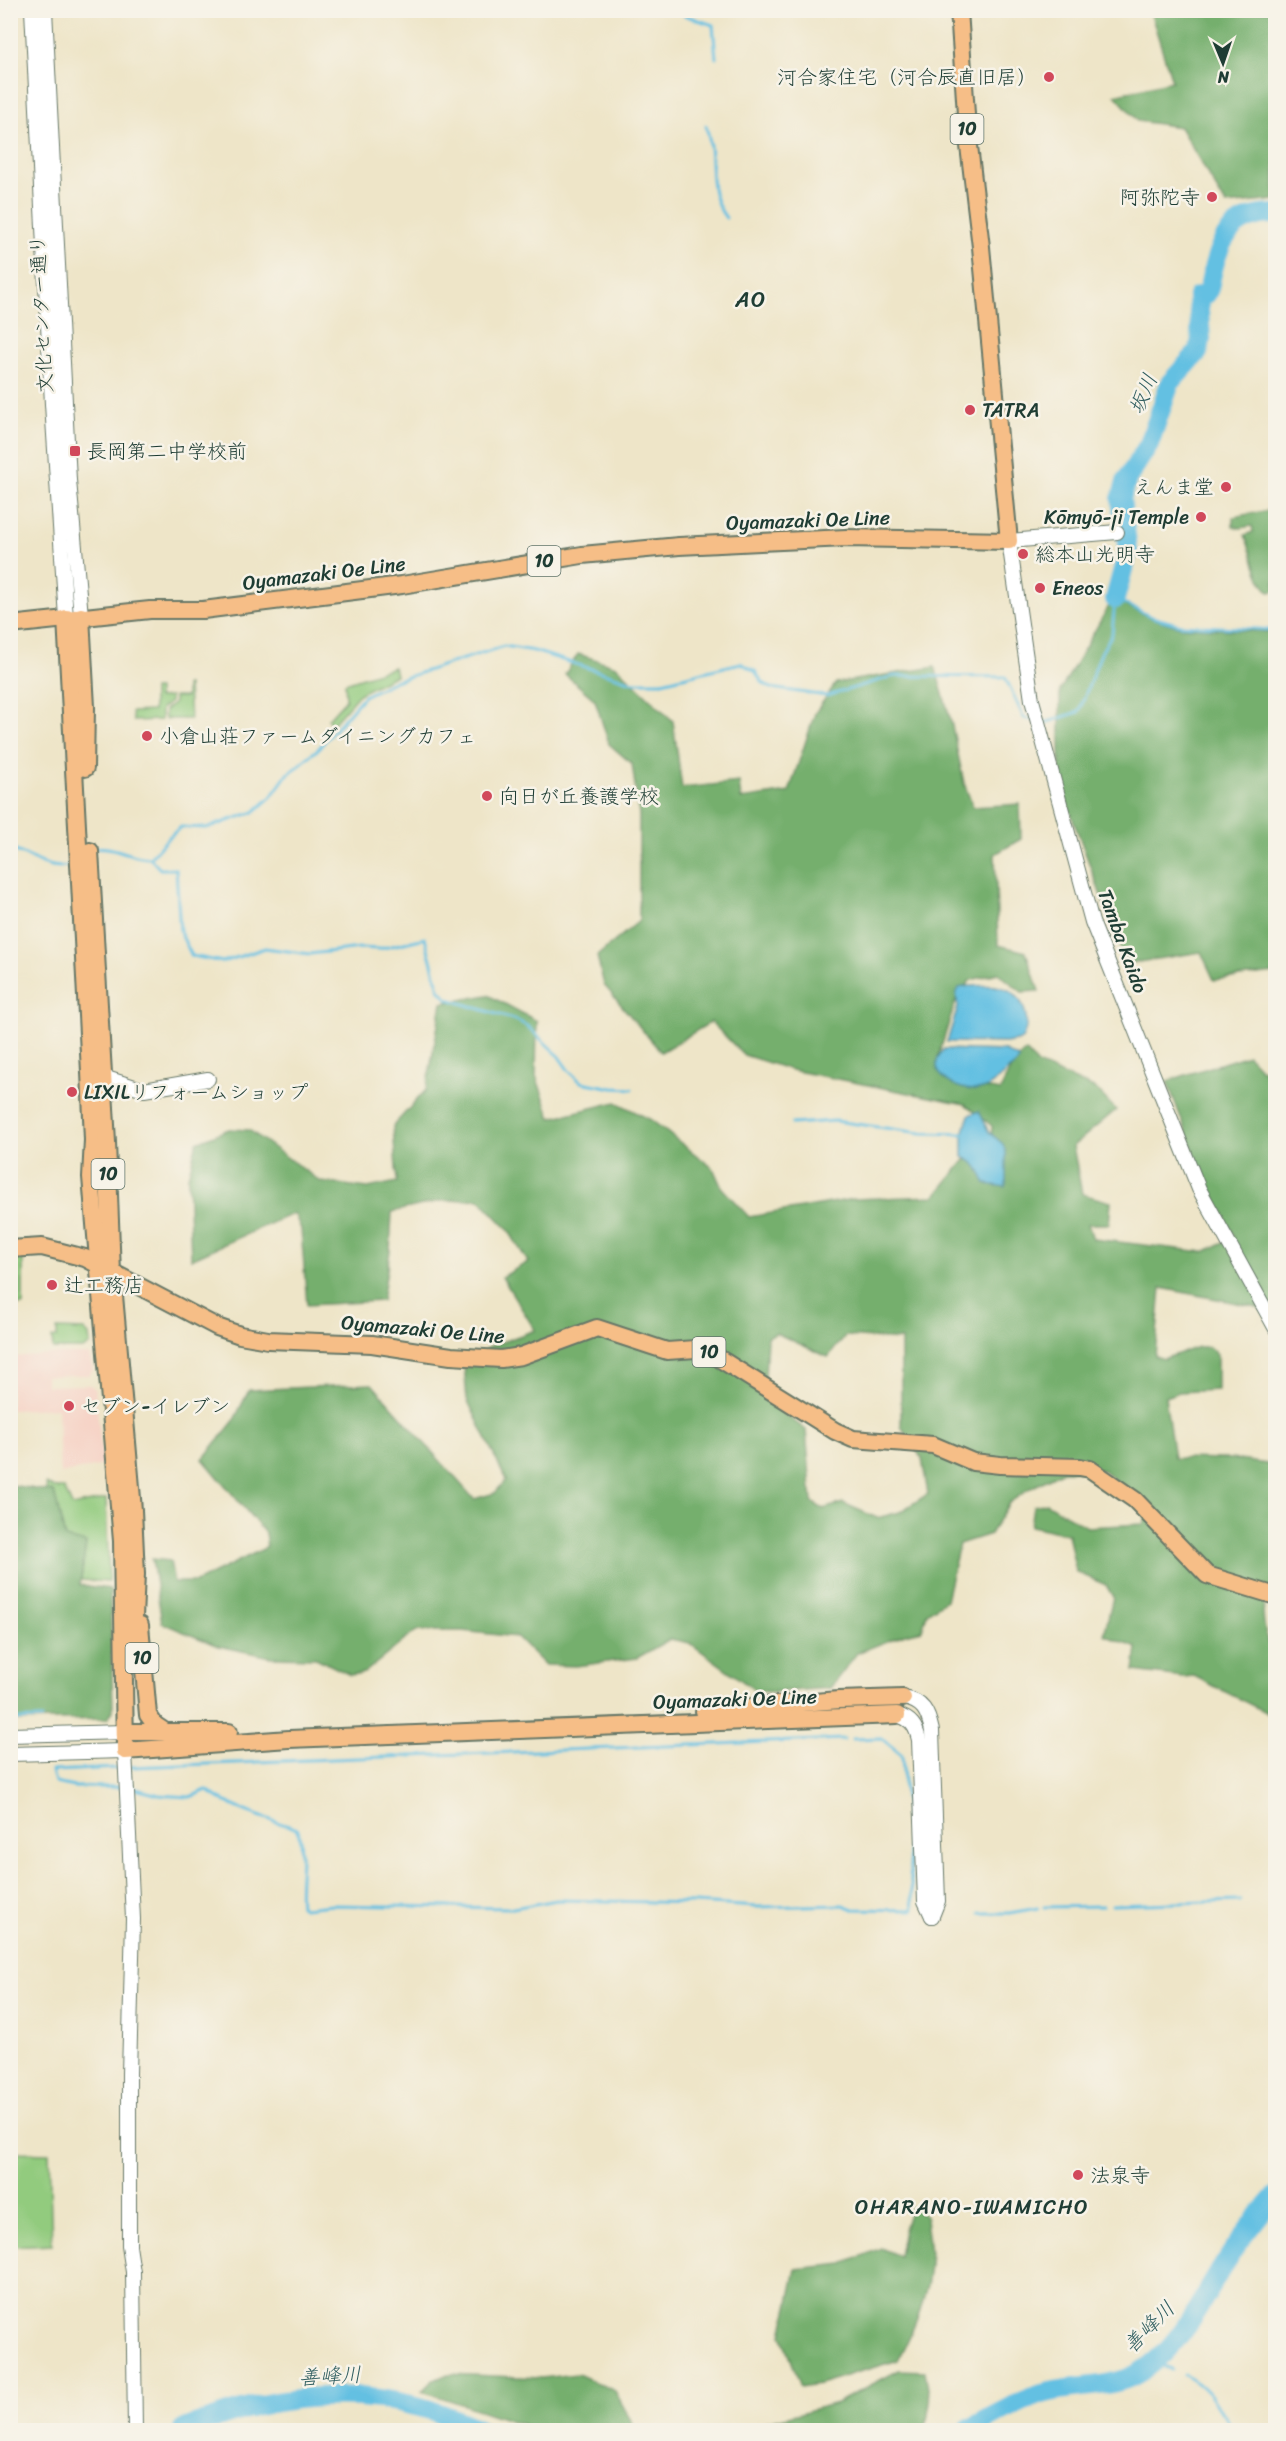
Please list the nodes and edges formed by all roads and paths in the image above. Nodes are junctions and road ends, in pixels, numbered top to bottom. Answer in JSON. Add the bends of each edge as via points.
{"nodes":[{"id":1,"x":32,"y":10,"type":"edge"},
{"id":2,"x":45,"y":10,"type":"edge"},
{"id":3,"x":959,"y":10,"type":"edge"},
{"id":4,"x":1118,"y":532,"type":"dead end"},
{"id":5,"x":1009,"y":541,"type":"junction"},
{"id":6,"x":73,"y":617,"type":"junction"},
{"id":7,"x":10,"y":625,"type":"edge"},
{"id":8,"x":103,"y":1077,"type":"junction"},
{"id":9,"x":208,"y":1079,"type":"dead end"},
{"id":10,"x":10,"y":1249,"type":"edge"},
{"id":11,"x":97,"y":1263,"type":"junction"},
{"id":12,"x":112,"y":1273,"type":"junction"},
{"id":13,"x":1275,"y":1329,"type":"edge"},
{"id":14,"x":136,"y":1574,"type":"junction"},
{"id":15,"x":1275,"y":1596,"type":"edge"},
{"id":16,"x":903,"y":1698,"type":"joint"},
{"id":17,"x":897,"y":1715,"type":"joint"},
{"id":18,"x":125,"y":1732,"type":"junction"},
{"id":19,"x":167,"y":1733,"type":"junction"},
{"id":20,"x":10,"y":1735,"type":"edge"},
{"id":21,"x":125,"y":1751,"type":"junction"},
{"id":22,"x":10,"y":1754,"type":"edge"},
{"id":23,"x":135,"y":2430,"type":"edge"}],
"edges":[{"from":1,"to":6,"type":"street","name":"文化センター通り","via":[[52,404]]},
{"from":2,"to":6,"type":"street","name":"文化センター通り"},
{"from":3,"to":5,"type":"main road","number":"10","via":[[967,129]]},
{"from":4,"to":5,"type":"street"},
{"from":5,"to":6,"type":"main road","name":"Oyamazaki Oe Line","number":"10","via":[[846,538],[679,546],[582,555],[402,585],[237,606]]},
{"from":5,"to":13,"type":"street","name":"Tamba Kaido","via":[[1032,700],[1092,922],[1199,1189]]},
{"from":6,"to":7,"type":"main road","name":"Oyamazaki Oe Line"},
{"from":6,"to":8,"type":"main road","number":"10","via":[[86,707],[85,764]]},
{"from":6,"to":11,"type":"main road","number":"10"},
{"from":8,"to":9,"type":"street","via":[[144,1090]]},
{"from":8,"to":12,"type":"main road","number":"10"},
{"from":10,"to":11,"type":"main road","name":"Oyamazaki Oe Line","via":[[42,1247]]},
{"from":11,"to":12,"type":"main road","name":"Oyamazaki Oe Line","number":"10"},
{"from":11,"to":18,"type":"main road","number":"10","via":[[122,1541]]},
{"from":12,"to":14,"type":"main road","number":"10"},
{"from":12,"to":15,"type":"main road","name":"Oyamazaki Oe Line","number":"10","via":[[217,1327],[268,1340],[372,1344],[501,1359],[597,1328],[667,1351],[709,1352],[835,1431],[853,1438],[933,1445],[973,1462],[1090,1469],[1135,1500],[1207,1575]]},
{"from":14,"to":18,"type":"main road","number":"10","via":[[131,1703]]},
{"from":14,"to":19,"type":"main road","number":"10","via":[[148,1716]]},
{"from":16,"to":17,"type":"street","via":[[923,1706],[932,1731],[938,1901],[932,1916],[925,1901],[919,1740],[911,1721]]},
{"from":16,"to":19,"type":"main road","name":"Oyamazaki Oe Line","via":[[661,1715]]},
{"from":17,"to":21,"type":"main road","name":"Oyamazaki Oe Line","via":[[289,1739]]},
{"from":18,"to":19,"type":"main road","name":"Oyamazaki Oe Line"},
{"from":18,"to":20,"type":"street"},
{"from":18,"to":21,"type":"main road","number":"10"},
{"from":21,"to":22,"type":"street"},
{"from":21,"to":23,"type":"street","via":[[133,1919],[129,2246],[133,2272]]}]}
